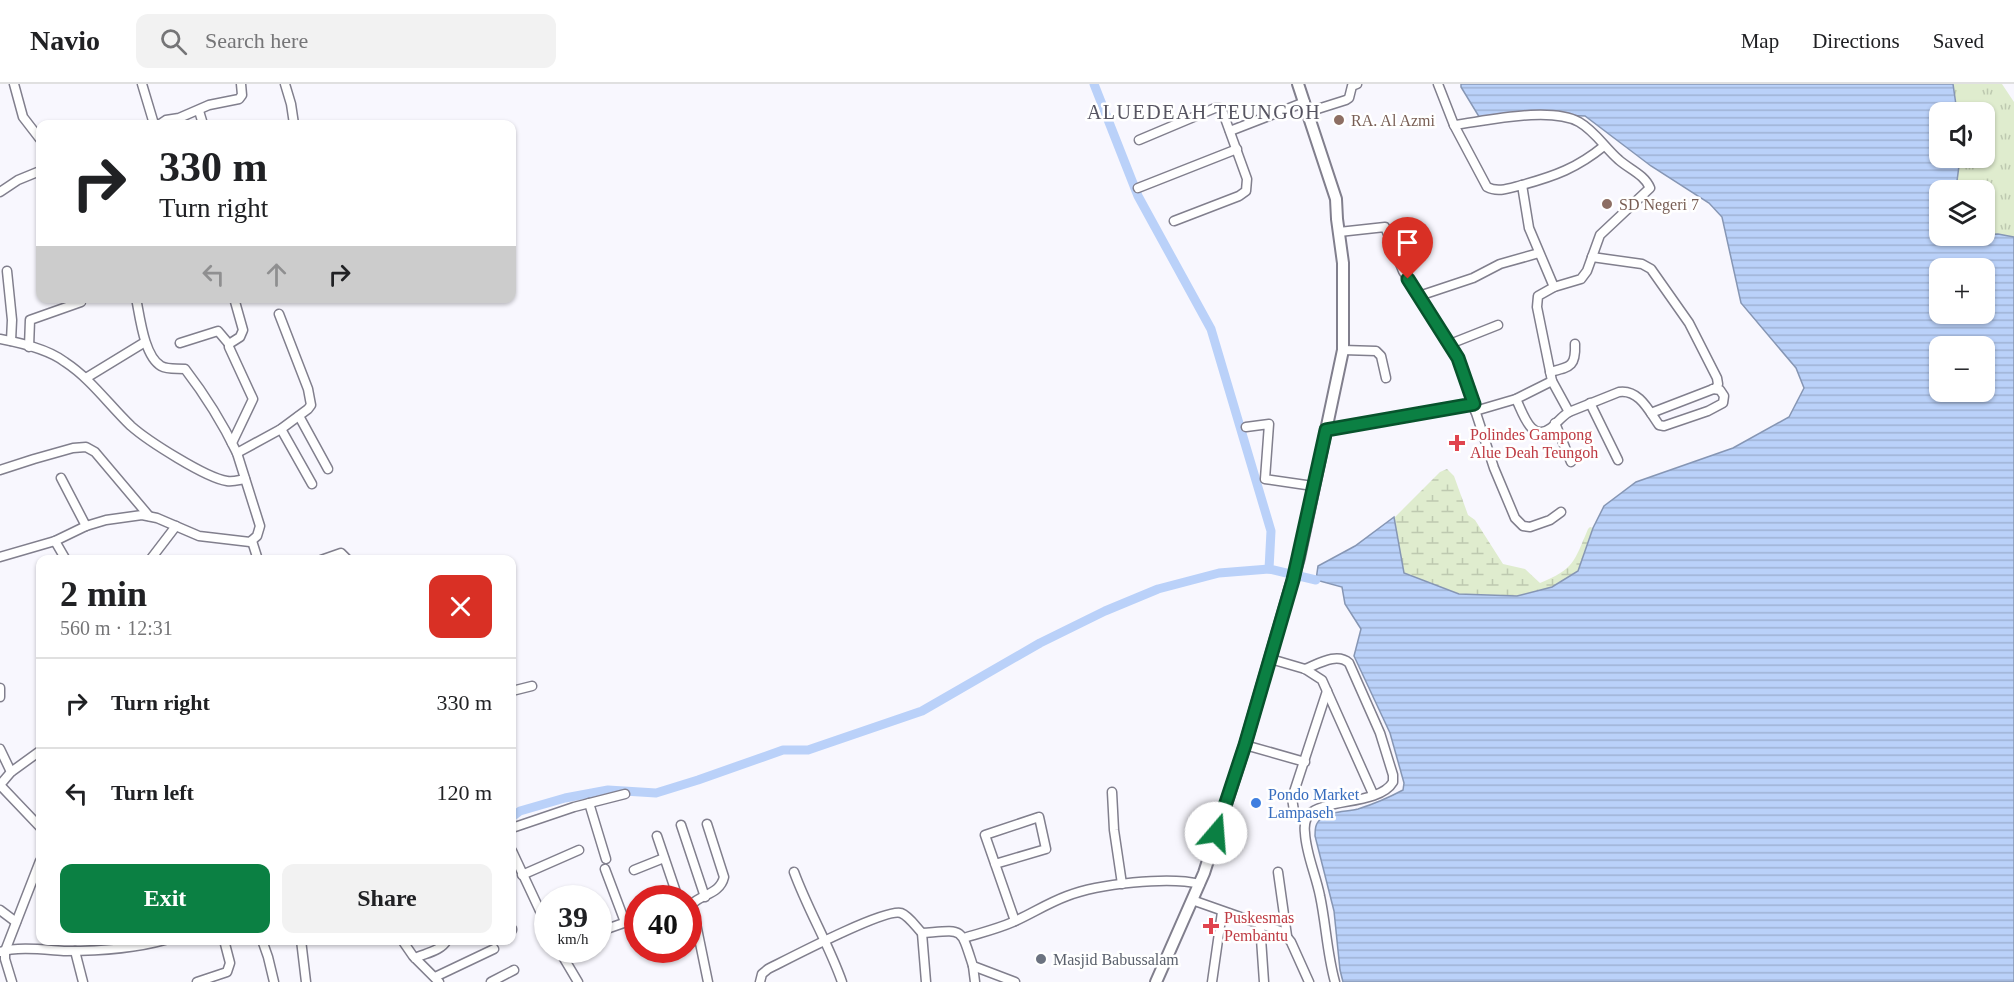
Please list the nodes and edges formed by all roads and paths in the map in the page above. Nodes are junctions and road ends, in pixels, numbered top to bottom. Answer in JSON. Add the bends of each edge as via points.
{"nodes":[{"id":1,"x":14,"y":84,"type":"edge"},
{"id":2,"x":142,"y":84,"type":"edge"},
{"id":3,"x":241,"y":84,"type":"edge"},
{"id":4,"x":285,"y":84,"type":"edge"},
{"id":5,"x":1298,"y":84,"type":"edge"},
{"id":6,"x":1357,"y":84,"type":"edge"},
{"id":7,"x":1438,"y":84,"type":"edge"},
{"id":8,"x":1306,"y":107,"type":"junction"},
{"id":9,"x":199,"y":111,"type":"junction"},
{"id":10,"x":153,"y":120,"type":"edge"},
{"id":11,"x":182,"y":120,"type":"edge"},
{"id":12,"x":202,"y":120,"type":"edge"},
{"id":13,"x":293,"y":120,"type":"edge"},
{"id":14,"x":1454,"y":125,"type":"junction"},
{"id":15,"x":1230,"y":130,"type":"junction"},
{"id":16,"x":36,"y":134,"type":"edge"},
{"id":17,"x":1139,"y":140,"type":"dead end"},
{"id":18,"x":1604,"y":146,"type":"junction"},
{"id":19,"x":1237,"y":149,"type":"junction"},
{"id":20,"x":36,"y":173,"type":"edge"},
{"id":21,"x":1522,"y":185,"type":"junction"},
{"id":22,"x":1138,"y":188,"type":"dead end"},
{"id":23,"x":0,"y":192,"type":"edge"},
{"id":24,"x":1174,"y":221,"type":"dead end"},
{"id":25,"x":1339,"y":232,"type":"junction"},
{"id":26,"x":1539,"y":253,"type":"junction"},
{"id":27,"x":1592,"y":257,"type":"junction"},
{"id":28,"x":7,"y":272,"type":"dead end"},
{"id":29,"x":1554,"y":287,"type":"junction"},
{"id":30,"x":1419,"y":296,"type":"junction"},
{"id":31,"x":64,"y":303,"type":"edge"},
{"id":32,"x":137,"y":303,"type":"edge"},
{"id":33,"x":235,"y":303,"type":"edge"},
{"id":34,"x":279,"y":314,"type":"dead end"},
{"id":35,"x":1498,"y":325,"type":"dead end"},
{"id":36,"x":0,"y":339,"type":"edge"},
{"id":37,"x":12,"y":341,"type":"junction"},
{"id":38,"x":146,"y":342,"type":"junction"},
{"id":39,"x":180,"y":343,"type":"dead end"},
{"id":40,"x":229,"y":344,"type":"junction"},
{"id":41,"x":1450,"y":344,"type":"junction"},
{"id":42,"x":1575,"y":344,"type":"dead end"},
{"id":43,"x":29,"y":347,"type":"junction"},
{"id":44,"x":1343,"y":350,"type":"junction"},
{"id":45,"x":1551,"y":377,"type":"junction"},
{"id":46,"x":86,"y":378,"type":"junction"},
{"id":47,"x":1386,"y":378,"type":"dead end"},
{"id":48,"x":1713,"y":389,"type":"junction"},
{"id":49,"x":1516,"y":399,"type":"junction"},
{"id":50,"x":1590,"y":403,"type":"junction"},
{"id":51,"x":1475,"y":407,"type":"junction"},
{"id":52,"x":1569,"y":412,"type":"junction"},
{"id":53,"x":1651,"y":413,"type":"junction"},
{"id":54,"x":299,"y":416,"type":"junction"},
{"id":55,"x":1555,"y":423,"type":"junction"},
{"id":56,"x":1246,"y":427,"type":"dead end"},
{"id":57,"x":281,"y":429,"type":"junction"},
{"id":58,"x":1326,"y":430,"type":"junction"},
{"id":59,"x":232,"y":443,"type":"junction"},
{"id":60,"x":237,"y":453,"type":"junction"},
{"id":61,"x":1618,"y":460,"type":"dead end"},
{"id":62,"x":1571,"y":462,"type":"dead end"},
{"id":63,"x":328,"y":469,"type":"dead end"},
{"id":64,"x":0,"y":470,"type":"edge"},
{"id":65,"x":61,"y":478,"type":"dead end"},
{"id":66,"x":245,"y":479,"type":"junction"},
{"id":67,"x":312,"y":484,"type":"dead end"},
{"id":68,"x":1313,"y":486,"type":"junction"},
{"id":69,"x":1561,"y":512,"type":"dead end"},
{"id":70,"x":149,"y":516,"type":"junction"},
{"id":71,"x":86,"y":526,"type":"junction"},
{"id":72,"x":176,"y":526,"type":"junction"},
{"id":73,"x":55,"y":541,"type":"junction"},
{"id":74,"x":252,"y":541,"type":"junction"},
{"id":75,"x":63,"y":555,"type":"edge"},
{"id":76,"x":154,"y":555,"type":"edge"},
{"id":77,"x":256,"y":555,"type":"edge"},
{"id":78,"x":0,"y":557,"type":"edge"},
{"id":79,"x":1271,"y":659,"type":"junction"},
{"id":80,"x":1305,"y":669,"type":"junction"},
{"id":81,"x":532,"y":686,"type":"dead end"},
{"id":82,"x":0,"y":688,"type":"edge"},
{"id":83,"x":516,"y":690,"type":"edge"},
{"id":84,"x":1326,"y":691,"type":"junction"},
{"id":85,"x":0,"y":697,"type":"edge"},
{"id":86,"x":1245,"y":745,"type":"junction"},
{"id":87,"x":0,"y":749,"type":"edge"},
{"id":88,"x":36,"y":754,"type":"edge"},
{"id":89,"x":1305,"y":762,"type":"junction"},
{"id":90,"x":11,"y":772,"type":"junction"},
{"id":91,"x":1112,"y":792,"type":"dead end"},
{"id":92,"x":625,"y":794,"type":"dead end"},
{"id":93,"x":1373,"y":794,"type":"junction"},
{"id":94,"x":589,"y":803,"type":"junction"},
{"id":95,"x":1306,"y":819,"type":"junction"},
{"id":96,"x":36,"y":823,"type":"edge"},
{"id":97,"x":707,"y":824,"type":"dead end"},
{"id":98,"x":681,"y":825,"type":"dead end"},
{"id":99,"x":516,"y":827,"type":"edge"},
{"id":100,"x":657,"y":836,"type":"dead end"},
{"id":101,"x":579,"y":850,"type":"dead end"},
{"id":102,"x":664,"y":858,"type":"junction"},
{"id":103,"x":516,"y":861,"type":"edge"},
{"id":104,"x":995,"y":864,"type":"junction"},
{"id":105,"x":634,"y":870,"type":"dead end"},
{"id":106,"x":1278,"y":872,"type":"dead end"},
{"id":107,"x":794,"y":873,"type":"dead end"},
{"id":108,"x":522,"y":875,"type":"junction"},
{"id":109,"x":36,"y":882,"type":"edge"},
{"id":110,"x":1122,"y":884,"type":"junction"},
{"id":111,"x":1200,"y":884,"type":"junction"},
{"id":112,"x":673,"y":885,"type":"edge"},
{"id":113,"x":534,"y":896,"type":"edge"},
{"id":114,"x":705,"y":897,"type":"junction"},
{"id":115,"x":702,"y":898,"type":"edge"},
{"id":116,"x":1192,"y":900,"type":"junction"},
{"id":117,"x":0,"y":910,"type":"edge"},
{"id":118,"x":1222,"y":912,"type":"junction"},
{"id":119,"x":624,"y":919,"type":"edge"},
{"id":120,"x":1015,"y":921,"type":"junction"},
{"id":121,"x":16,"y":922,"type":"junction"},
{"id":122,"x":1260,"y":924,"type":"junction"},
{"id":123,"x":922,"y":933,"type":"junction"},
{"id":124,"x":1287,"y":936,"type":"junction"},
{"id":125,"x":964,"y":938,"type":"junction"},
{"id":126,"x":824,"y":942,"type":"junction"},
{"id":127,"x":139,"y":945,"type":"edge"},
{"id":128,"x":225,"y":945,"type":"edge"},
{"id":129,"x":264,"y":945,"type":"edge"},
{"id":130,"x":302,"y":945,"type":"edge"},
{"id":131,"x":406,"y":945,"type":"edge"},
{"id":132,"x":444,"y":945,"type":"edge"},
{"id":133,"x":494,"y":949,"type":"dead end"},
{"id":134,"x":75,"y":951,"type":"junction"},
{"id":135,"x":2,"y":952,"type":"edge"},
{"id":136,"x":702,"y":953,"type":"edge"},
{"id":137,"x":415,"y":958,"type":"junction"},
{"id":138,"x":567,"y":963,"type":"edge"},
{"id":139,"x":973,"y":966,"type":"junction"},
{"id":140,"x":514,"y":970,"type":"dead end"},
{"id":141,"x":437,"y":980,"type":"edge"},
{"id":142,"x":12,"y":982,"type":"edge"},
{"id":143,"x":84,"y":982,"type":"edge"},
{"id":144,"x":197,"y":982,"type":"edge"},
{"id":145,"x":274,"y":982,"type":"edge"},
{"id":146,"x":306,"y":982,"type":"edge"},
{"id":147,"x":491,"y":982,"type":"edge"},
{"id":148,"x":578,"y":982,"type":"edge"},
{"id":149,"x":708,"y":982,"type":"edge"},
{"id":150,"x":760,"y":982,"type":"edge"},
{"id":151,"x":842,"y":982,"type":"edge"},
{"id":152,"x":926,"y":982,"type":"edge"},
{"id":153,"x":975,"y":982,"type":"edge"},
{"id":154,"x":1015,"y":982,"type":"edge"},
{"id":155,"x":1156,"y":982,"type":"edge"},
{"id":156,"x":1212,"y":982,"type":"edge"},
{"id":157,"x":1264,"y":982,"type":"edge"},
{"id":158,"x":1309,"y":982,"type":"edge"},
{"id":159,"x":1335,"y":982,"type":"edge"}],
"edges":[{"from":1,"to":16,"type":"street","via":[[23,117]]},
{"from":2,"to":10,"type":"street"},
{"from":3,"to":9,"type":"street","via":[[239,99]]},
{"from":4,"to":13,"type":"street"},
{"from":5,"to":8,"type":"street"},
{"from":6,"to":8,"type":"street","via":[[1346,100]]},
{"from":7,"to":14,"type":"street"},
{"from":8,"to":15,"type":"street"},
{"from":8,"to":25,"type":"street","via":[[1336,199]]},
{"from":9,"to":11,"type":"street"},
{"from":9,"to":12,"type":"street"},
{"from":14,"to":18,"type":"street","via":[[1532,114],[1560,116],[1580,123]]},
{"from":14,"to":21,"type":"street","via":[[1487,187],[1500,190]]},
{"from":15,"to":17,"type":"street","via":[[1222,110],[1215,108]]},
{"from":15,"to":19,"type":"street"},
{"from":18,"to":21,"type":"street","via":[[1574,168]]},
{"from":18,"to":27,"type":"street","via":[[1644,178],[1650,188],[1600,235]]},
{"from":19,"to":22,"type":"street"},
{"from":19,"to":24,"type":"street","via":[[1247,179],[1246,191]]},
{"from":20,"to":23,"type":"street"},
{"from":21,"to":26,"type":"street"},
{"from":25,"to":30,"type":"street","via":[[1385,227],[1403,271]]},
{"from":25,"to":44,"type":"street","via":[[1344,272]]},
{"from":26,"to":29,"type":"street"},
{"from":26,"to":30,"type":"street"},
{"from":27,"to":29,"type":"street","via":[[1581,279]]},
{"from":27,"to":48,"type":"street","via":[[1642,264],[1651,269],[1689,323],[1717,378]]},
{"from":28,"to":37,"type":"street"},
{"from":29,"to":45,"type":"street","via":[[1541,293],[1537,300]]},
{"from":30,"to":41,"type":"street"},
{"from":31,"to":43,"type":"street","via":[[30,320]]},
{"from":32,"to":38,"type":"street"},
{"from":33,"to":40,"type":"street","via":[[243,330]]},
{"from":34,"to":54,"type":"street","via":[[309,395],[310,407]]},
{"from":35,"to":41,"type":"street"},
{"from":36,"to":37,"type":"street"},
{"from":37,"to":43,"type":"street"},
{"from":38,"to":46,"type":"street"},
{"from":38,"to":59,"type":"street","via":[[160,365],[185,369]]},
{"from":39,"to":40,"type":"street","via":[[218,331]]},
{"from":40,"to":59,"type":"street","via":[[253,399]]},
{"from":41,"to":51,"type":"street"},
{"from":42,"to":45,"type":"street","via":[[1572,364]]},
{"from":43,"to":46,"type":"street","via":[[62,359]]},
{"from":44,"to":47,"type":"street","via":[[1376,351]]},
{"from":44,"to":58,"type":"street"},
{"from":45,"to":49,"type":"street"},
{"from":45,"to":52,"type":"street"},
{"from":46,"to":66,"type":"street","via":[[140,433],[201,471],[235,481]]},
{"from":48,"to":53,"type":"street"},
{"from":48,"to":53,"type":"street","via":[[1724,396],[1723,404],[1708,411],[1664,426]]},
{"from":49,"to":51,"type":"street"},
{"from":49,"to":55,"type":"street","via":[[1534,431],[1545,431]]},
{"from":50,"to":52,"type":"street"},
{"from":50,"to":53,"type":"street","via":[[1628,391]]},
{"from":50,"to":61,"type":"street"},
{"from":51,"to":58,"type":"street"},
{"from":51,"to":69,"type":"street","via":[[1515,518],[1530,527]]},
{"from":52,"to":55,"type":"street"},
{"from":54,"to":57,"type":"street"},
{"from":54,"to":63,"type":"street"},
{"from":55,"to":62,"type":"street"},
{"from":56,"to":68,"type":"street","via":[[1269,424],[1265,479]]},
{"from":57,"to":60,"type":"street"},
{"from":57,"to":67,"type":"street"},
{"from":58,"to":68,"type":"street"},
{"from":59,"to":60,"type":"street"},
{"from":60,"to":66,"type":"street"},
{"from":64,"to":70,"type":"street","via":[[86,447],[95,452]]},
{"from":65,"to":71,"type":"street"},
{"from":66,"to":74,"type":"street","via":[[260,526]]},
{"from":68,"to":79,"type":"street","via":[[1299,558]]},
{"from":70,"to":71,"type":"street"},
{"from":70,"to":72,"type":"street"},
{"from":71,"to":73,"type":"street"},
{"from":72,"to":74,"type":"street","via":[[199,536]]},
{"from":72,"to":76,"type":"street"},
{"from":73,"to":75,"type":"street"},
{"from":73,"to":78,"type":"street"},
{"from":74,"to":77,"type":"street"},
{"from":79,"to":80,"type":"street"},
{"from":79,"to":86,"type":"street"},
{"from":80,"to":84,"type":"street","via":[[1322,680]]},
{"from":80,"to":93,"type":"street","via":[[1341,658],[1353,670],[1393,775],[1390,786]]},
{"from":81,"to":83,"type":"street"},
{"from":82,"to":85,"type":"street"},
{"from":84,"to":89,"type":"street"},
{"from":84,"to":93,"type":"street"},
{"from":86,"to":89,"type":"street"},
{"from":86,"to":111,"type":"street"},
{"from":87,"to":90,"type":"street"},
{"from":88,"to":90,"type":"street"},
{"from":89,"to":95,"type":"street","via":[[1292,801],[1294,811]]},
{"from":90,"to":96,"type":"street","via":[[0,785]]},
{"from":91,"to":110,"type":"street"},
{"from":92,"to":94,"type":"street"},
{"from":93,"to":95,"type":"street","via":[[1322,807]]},
{"from":94,"to":99,"type":"street"},
{"from":94,"to":119,"type":"street"},
{"from":95,"to":159,"type":"street","via":[[1306,844],[1323,908]]},
{"from":97,"to":114,"type":"street","via":[[724,878]]},
{"from":98,"to":114,"type":"street"},
{"from":100,"to":102,"type":"street"},
{"from":101,"to":108,"type":"street"},
{"from":102,"to":105,"type":"street"},
{"from":102,"to":112,"type":"street"},
{"from":103,"to":108,"type":"street"},
{"from":104,"to":104,"type":"street","via":[[985,835],[1039,817],[1046,849]]},
{"from":104,"to":120,"type":"street"},
{"from":106,"to":124,"type":"street"},
{"from":107,"to":126,"type":"street"},
{"from":108,"to":113,"type":"street"},
{"from":109,"to":121,"type":"street"},
{"from":110,"to":111,"type":"street","via":[[1170,880]]},
{"from":110,"to":120,"type":"street","via":[[1073,894]]},
{"from":111,"to":116,"type":"street"},
{"from":114,"to":115,"type":"street"},
{"from":116,"to":118,"type":"street"},
{"from":116,"to":155,"type":"street"},
{"from":117,"to":121,"type":"street"},
{"from":118,"to":122,"type":"street"},
{"from":118,"to":156,"type":"street"},
{"from":120,"to":125,"type":"street"},
{"from":121,"to":135,"type":"street"},
{"from":122,"to":124,"type":"street"},
{"from":122,"to":157,"type":"street"},
{"from":123,"to":125,"type":"street","via":[[955,931]]},
{"from":123,"to":126,"type":"street","via":[[906,916],[897,913]]},
{"from":123,"to":152,"type":"street"},
{"from":124,"to":158,"type":"street"},
{"from":125,"to":139,"type":"street"},
{"from":126,"to":150,"type":"street","via":[[763,972]]},
{"from":126,"to":151,"type":"street"},
{"from":127,"to":134,"type":"street"},
{"from":128,"to":144,"type":"street","via":[[230,963],[227,972]]},
{"from":129,"to":145,"type":"street"},
{"from":130,"to":146,"type":"street"},
{"from":131,"to":137,"type":"street"},
{"from":132,"to":137,"type":"street"},
{"from":133,"to":141,"type":"street"},
{"from":134,"to":135,"type":"street"},
{"from":134,"to":143,"type":"street"},
{"from":135,"to":142,"type":"street"},
{"from":136,"to":149,"type":"street"},
{"from":137,"to":141,"type":"street"},
{"from":138,"to":148,"type":"street"},
{"from":139,"to":153,"type":"street"},
{"from":139,"to":154,"type":"street"},
{"from":140,"to":147,"type":"street"}]}
